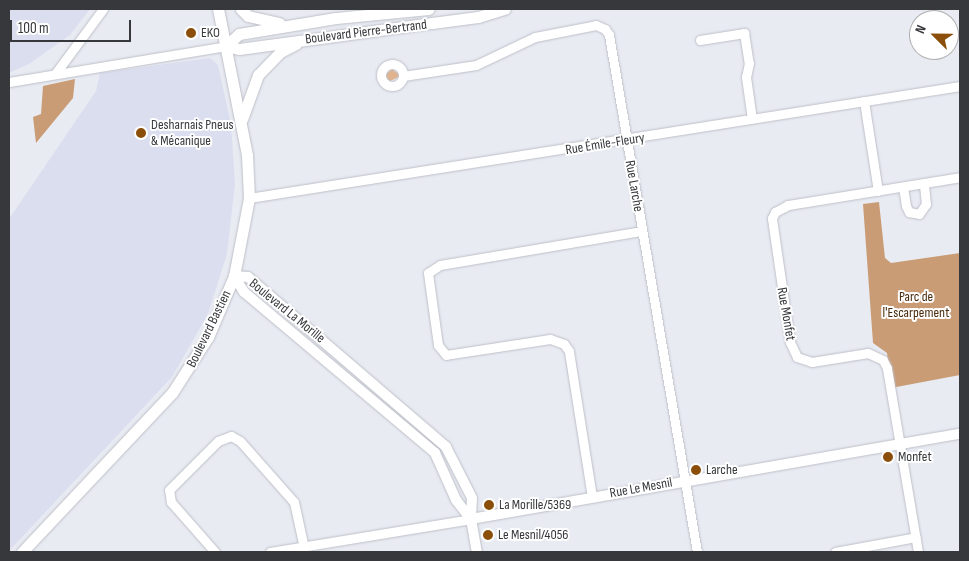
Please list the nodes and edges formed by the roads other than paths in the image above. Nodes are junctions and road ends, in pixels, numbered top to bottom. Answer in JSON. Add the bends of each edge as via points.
{"nodes":[{"id":1,"x":103,"y":9,"type":"edge"},
{"id":2,"x":218,"y":9,"type":"edge"},
{"id":3,"x":241,"y":9,"type":"edge"},
{"id":4,"x":429,"y":9,"type":"edge"},
{"id":5,"x":505,"y":9,"type":"edge"},
{"id":6,"x":296,"y":25,"type":"junction"},
{"id":7,"x":307,"y":39,"type":"junction"},
{"id":8,"x":700,"y":40,"type":"dead end"},
{"id":9,"x":226,"y":46,"type":"junction"},
{"id":10,"x":55,"y":74,"type":"junction"},
{"id":11,"x":403,"y":76,"type":"dead end"},
{"id":12,"x":9,"y":82,"type":"edge"},
{"id":13,"x":960,"y":86,"type":"edge"},
{"id":14,"x":864,"y":101,"type":"junction"},
{"id":15,"x":752,"y":119,"type":"junction"},
{"id":16,"x":242,"y":120,"type":"junction"},
{"id":17,"x":626,"y":141,"type":"junction"},
{"id":18,"x":960,"y":177,"type":"edge"},
{"id":19,"x":924,"y":184,"type":"junction"},
{"id":20,"x":903,"y":187,"type":"junction"},
{"id":21,"x":878,"y":191,"type":"junction"},
{"id":22,"x":249,"y":198,"type":"junction"},
{"id":23,"x":642,"y":231,"type":"junction"},
{"id":24,"x":234,"y":276,"type":"junction"},
{"id":25,"x":960,"y":434,"type":"edge"},
{"id":26,"x":899,"y":445,"type":"junction"},
{"id":27,"x":685,"y":481,"type":"junction"},
{"id":28,"x":592,"y":497,"type":"junction"},
{"id":29,"x":471,"y":519,"type":"junction"},
{"id":30,"x":916,"y":537,"type":"junction"},
{"id":31,"x":304,"y":548,"type":"junction"},
{"id":32,"x":22,"y":552,"type":"edge"},
{"id":33,"x":215,"y":552,"type":"edge"},
{"id":34,"x":270,"y":552,"type":"edge"},
{"id":35,"x":477,"y":552,"type":"edge"},
{"id":36,"x":697,"y":552,"type":"edge"},
{"id":37,"x":835,"y":552,"type":"edge"},
{"id":38,"x":918,"y":552,"type":"edge"}],
"edges":[{"from":1,"to":10,"type":"street"},
{"from":2,"to":9,"type":"main road","name":"Boulevard Bastien"},
{"from":3,"to":6,"type":"main road","via":[[248,16],[265,22]]},
{"from":4,"to":6,"type":"main road","name":"Boulevard Pierre-Bertrand"},
{"from":5,"to":7,"type":"main road","name":"Boulevard Pierre-Bertrand","via":[[478,17]]},
{"from":6,"to":9,"type":"main road","name":"Boulevard Pierre-Bertrand","via":[[239,34]]},
{"from":7,"to":9,"type":"main road","name":"Boulevard Pierre-Bertrand","via":[[239,49]]},
{"from":7,"to":16,"type":"main road","via":[[280,52],[268,63],[255,83]]},
{"from":8,"to":15,"type":"street","via":[[744,33]]},
{"from":9,"to":10,"type":"street","name":"Boulevard Pierre-Bertrand"},
{"from":9,"to":16,"type":"main road","name":"Boulevard Bastien"},
{"from":10,"to":12,"type":"street","name":"Boulevard Pierre-Bertrand"},
{"from":11,"to":17,"type":"street","name":"Rue Larche","via":[[476,64],[535,37],[596,25],[605,28],[609,35]]},
{"from":13,"to":14,"type":"street","name":"Rue Émile-Fleury"},
{"from":14,"to":15,"type":"street","name":"Rue Émile-Fleury"},
{"from":14,"to":21,"type":"street"},
{"from":15,"to":17,"type":"street","name":"Rue Émile-Fleury"},
{"from":16,"to":22,"type":"main road","name":"Boulevard Bastien"},
{"from":17,"to":22,"type":"street","name":"Rue Émile-Fleury"},
{"from":17,"to":23,"type":"street","name":"Rue Larche"},
{"from":18,"to":19,"type":"street"},
{"from":19,"to":20,"type":"street"},
{"from":19,"to":20,"type":"street","via":[[926,204],[919,214],[909,212]]},
{"from":20,"to":21,"type":"street"},
{"from":21,"to":26,"type":"street","name":"Rue Monfet","via":[[788,205],[775,212],[771,229],[793,352],[804,361],[812,362],[868,353],[883,360],[888,368]]},
{"from":22,"to":24,"type":"main road","name":"Boulevard Bastien"},
{"from":23,"to":27,"type":"street","name":"Rue Larche"},
{"from":23,"to":28,"type":"street","via":[[440,265],[428,273],[438,345],[446,355],[550,340],[564,344],[568,351]]},
{"from":24,"to":29,"type":"street","name":"Boulevard La Morille","via":[[244,292],[429,448],[443,466],[456,500]]},
{"from":24,"to":29,"type":"street","name":"Boulevard La Morille","via":[[248,277],[434,434],[457,462],[472,498]]},
{"from":24,"to":32,"type":"main road","name":"Boulevard Bastien","via":[[208,337],[172,393]]},
{"from":25,"to":26,"type":"street","name":"Rue Le Mesnil"},
{"from":26,"to":27,"type":"street","name":"Rue Le Mesnil"},
{"from":26,"to":30,"type":"street","name":"Rue Monfet"},
{"from":27,"to":28,"type":"street","name":"Rue Le Mesnil"},
{"from":27,"to":36,"type":"street","name":"Rue Larche"},
{"from":28,"to":29,"type":"street","name":"Rue Le Mesnil"},
{"from":29,"to":31,"type":"street"},
{"from":29,"to":35,"type":"street","name":"Boulevard La Morille"},
{"from":30,"to":37,"type":"street"},
{"from":30,"to":38,"type":"street","name":"Rue Monfet"},
{"from":31,"to":33,"type":"street","via":[[294,502],[240,441],[231,436],[218,441],[168,490],[171,502]]},
{"from":31,"to":34,"type":"street"}]}
